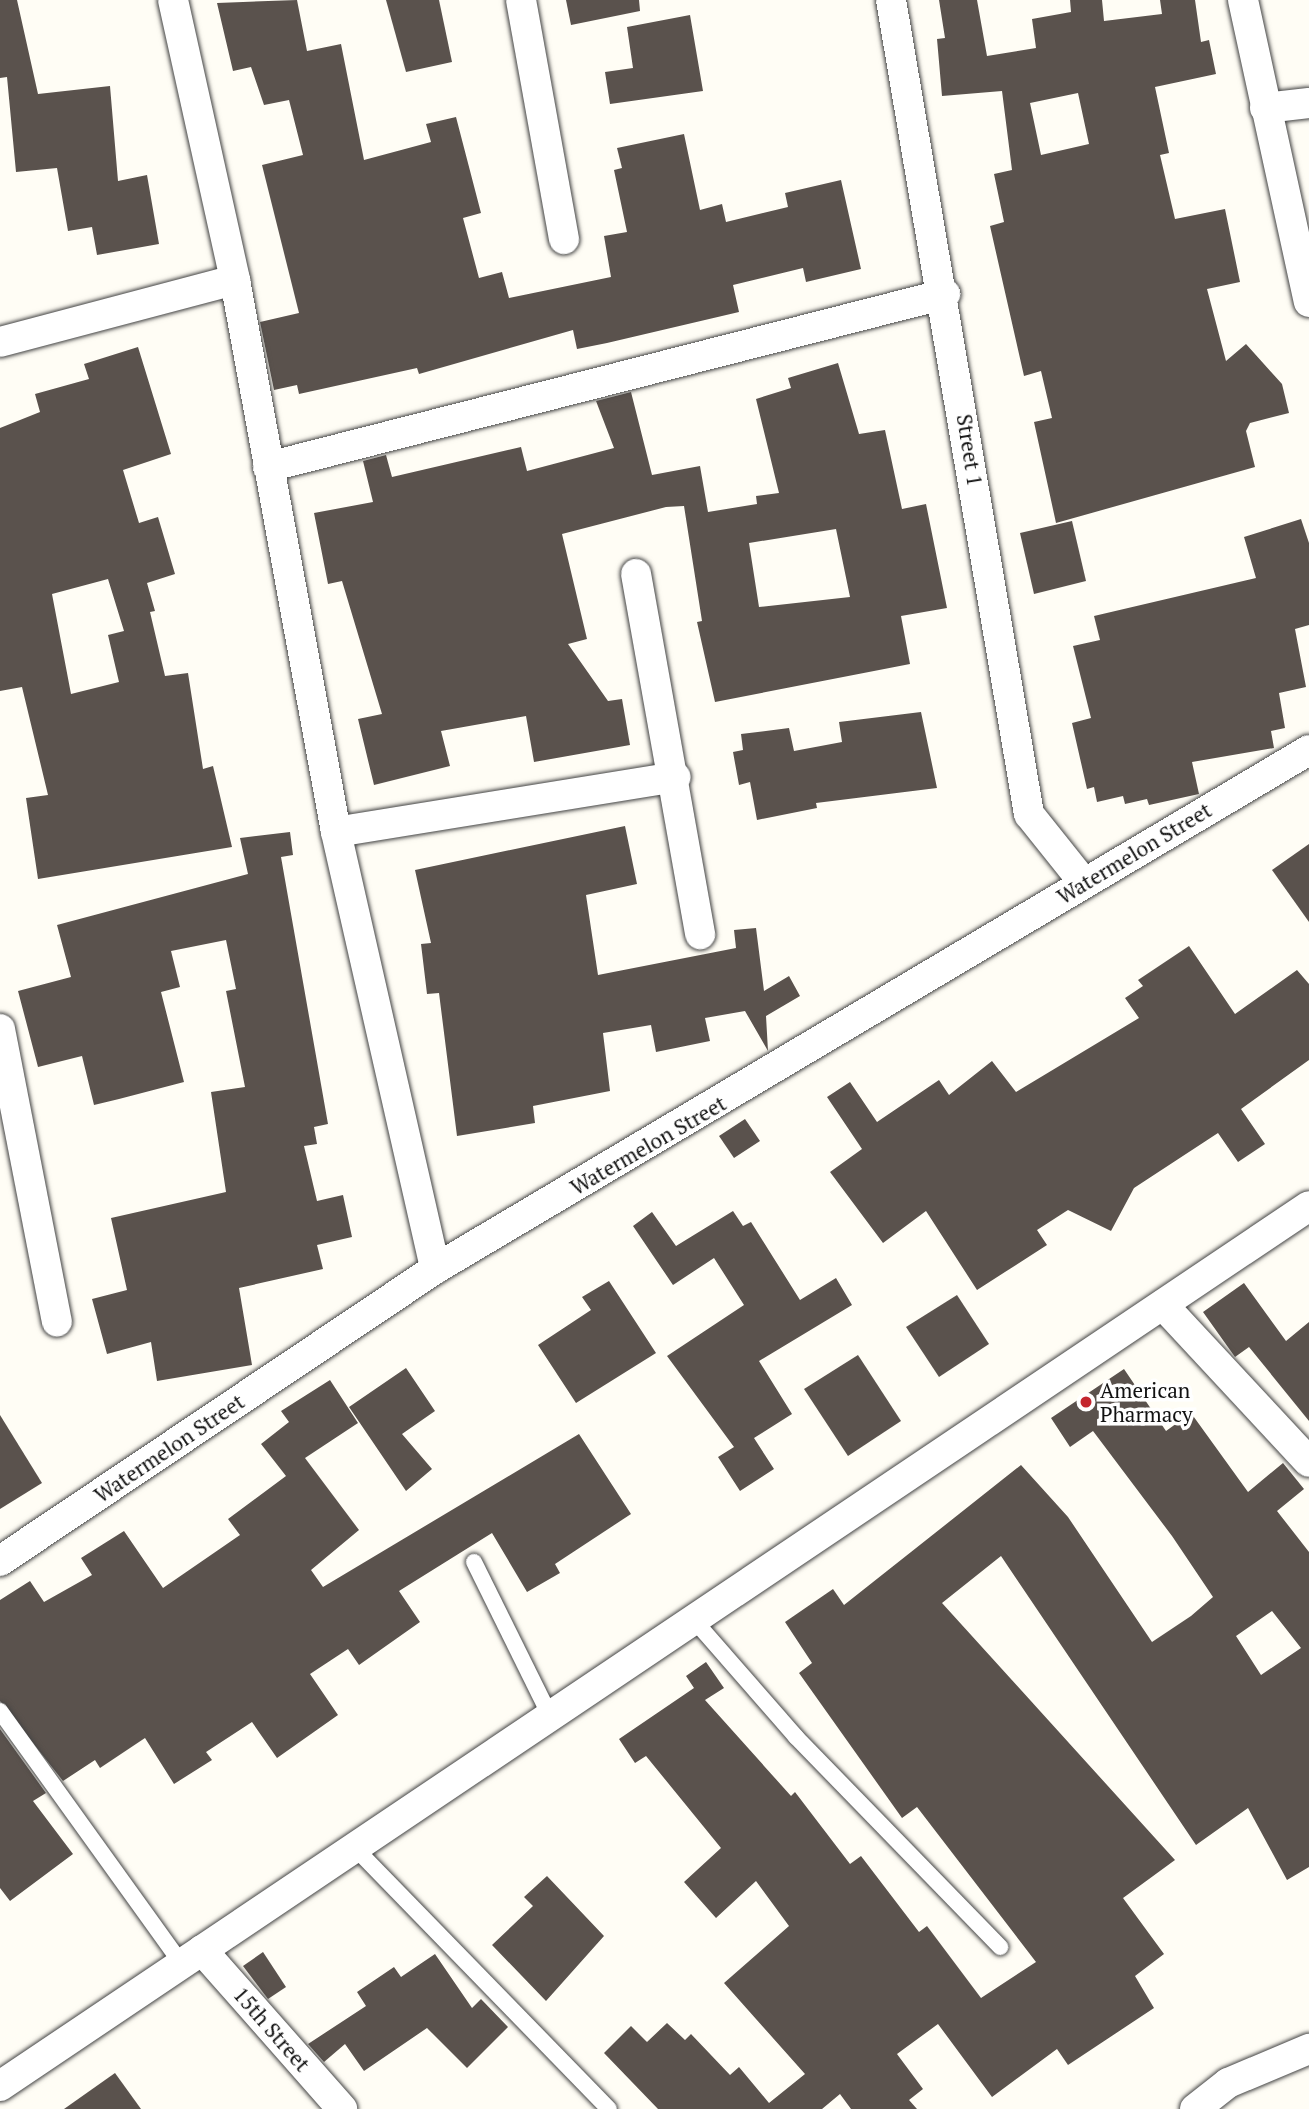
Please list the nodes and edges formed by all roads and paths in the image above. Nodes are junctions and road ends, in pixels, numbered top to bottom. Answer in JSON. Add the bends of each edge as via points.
{"nodes":[{"id":1,"x":173,"y":0,"type":"edge"},
{"id":2,"x":521,"y":0,"type":"edge"},
{"id":3,"x":891,"y":0,"type":"edge"},
{"id":4,"x":1243,"y":0,"type":"edge"},
{"id":5,"x":1309,"y":103,"type":"edge"},
{"id":6,"x":1265,"y":108,"type":"junction"},
{"id":7,"x":564,"y":239,"type":"dead end"},
{"id":8,"x":235,"y":280,"type":"junction"},
{"id":9,"x":945,"y":294,"type":"junction"},
{"id":10,"x":1309,"y":302,"type":"edge"},
{"id":11,"x":0,"y":342,"type":"edge"},
{"id":12,"x":268,"y":467,"type":"junction"},
{"id":13,"x":636,"y":574,"type":"dead end"},
{"id":14,"x":1309,"y":750,"type":"edge"},
{"id":15,"x":676,"y":777,"type":"junction"},
{"id":16,"x":336,"y":832,"type":"junction"},
{"id":17,"x":1084,"y":883,"type":"junction"},
{"id":18,"x":699,"y":934,"type":"dead end"},
{"id":19,"x":0,"y":1029,"type":"edge"},
{"id":20,"x":1309,"y":1206,"type":"edge"},
{"id":21,"x":435,"y":1269,"type":"junction"},
{"id":22,"x":1163,"y":1305,"type":"junction"},
{"id":23,"x":57,"y":1321,"type":"dead end"},
{"id":24,"x":1309,"y":1462,"type":"edge"},
{"id":25,"x":0,"y":1561,"type":"edge"},
{"id":26,"x":474,"y":1562,"type":"dead end"},
{"id":27,"x":694,"y":1620,"type":"junction"},
{"id":28,"x":0,"y":1711,"type":"edge"},
{"id":29,"x":550,"y":1716,"type":"junction"},
{"id":30,"x":355,"y":1848,"type":"junction"},
{"id":31,"x":1000,"y":1947,"type":"dead end"},
{"id":32,"x":192,"y":1957,"type":"junction"},
{"id":33,"x":1306,"y":2057,"type":"edge"},
{"id":34,"x":0,"y":2086,"type":"edge"},
{"id":35,"x":342,"y":2109,"type":"edge"},
{"id":36,"x":609,"y":2109,"type":"edge"},
{"id":37,"x":1195,"y":2109,"type":"edge"}],
"edges":[{"from":1,"to":8,"type":"street"},
{"from":2,"to":7,"type":"street"},
{"from":3,"to":9,"type":"street","name":"Street 1"},
{"from":4,"to":6,"type":"street"},
{"from":5,"to":6,"type":"street"},
{"from":6,"to":10,"type":"street"},
{"from":8,"to":11,"type":"street"},
{"from":8,"to":12,"type":"street"},
{"from":9,"to":12,"type":"street"},
{"from":9,"to":17,"type":"street","name":"Street 1","via":[[1029,814]]},
{"from":12,"to":16,"type":"street"},
{"from":13,"to":15,"type":"street"},
{"from":14,"to":17,"type":"street","name":"Watermelon Street"},
{"from":15,"to":16,"type":"street"},
{"from":15,"to":18,"type":"street"},
{"from":16,"to":21,"type":"street"},
{"from":17,"to":21,"type":"street","name":"Watermelon Street"},
{"from":19,"to":23,"type":"street"},
{"from":20,"to":22,"type":"street"},
{"from":21,"to":25,"type":"street","name":"Watermelon Street"},
{"from":22,"to":24,"type":"street"},
{"from":22,"to":27,"type":"street"},
{"from":26,"to":29,"type":"lane"},
{"from":27,"to":29,"type":"street"},
{"from":27,"to":31,"type":"lane","via":[[796,1737]]},
{"from":28,"to":32,"type":"lane"},
{"from":29,"to":30,"type":"street"},
{"from":30,"to":32,"type":"street"},
{"from":30,"to":36,"type":"lane"},
{"from":32,"to":34,"type":"street"},
{"from":32,"to":35,"type":"street","name":"15th Street"},
{"from":33,"to":37,"type":"street","via":[[1264,2064]]}]}
